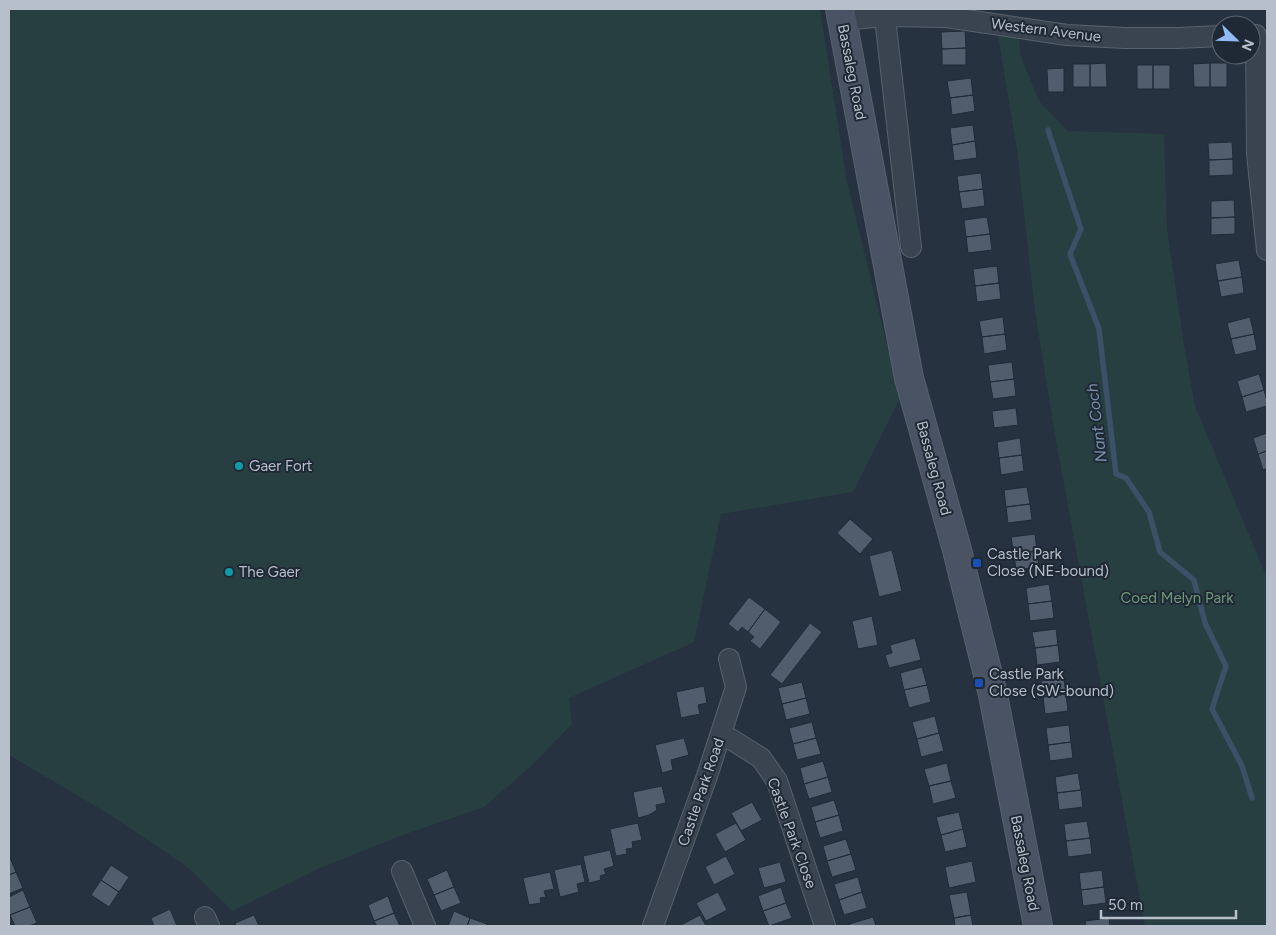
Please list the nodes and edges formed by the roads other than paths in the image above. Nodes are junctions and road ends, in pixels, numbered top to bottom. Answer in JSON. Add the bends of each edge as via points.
{"nodes":[{"id":1,"x":884,"y":12,"type":"edge"},
{"id":2,"x":841,"y":14,"type":"edge"},
{"id":3,"x":1211,"y":36,"type":"edge"},
{"id":4,"x":1258,"y":65,"type":"edge"},
{"id":5,"x":911,"y":247,"type":"dead end"},
{"id":6,"x":1267,"y":250,"type":"edge"},
{"id":7,"x":729,"y":659,"type":"dead end"},
{"id":8,"x":721,"y":733,"type":"junction"},
{"id":9,"x":402,"y":871,"type":"dead end"},
{"id":10,"x":654,"y":925,"type":"edge"},
{"id":11,"x":425,"y":926,"type":"edge"},
{"id":12,"x":825,"y":926,"type":"edge"},
{"id":13,"x":1038,"y":926,"type":"edge"}],
"edges":[{"from":1,"to":2,"type":"street","name":"Western Avenue"},
{"from":1,"to":3,"type":"street","name":"Western Avenue","via":[[946,17],[1067,35]]},
{"from":1,"to":5,"type":"street"},
{"from":2,"to":13,"type":"street","name":"Bassaleg Road","via":[[909,378],[957,550],[992,695]]},
{"from":4,"to":6,"type":"street","via":[[1257,154]]},
{"from":7,"to":8,"type":"street","name":"Castle Park Road","via":[[736,687]]},
{"from":8,"to":10,"type":"street","name":"Castle Park Road"},
{"from":8,"to":12,"type":"street","name":"Castle Park Close","via":[[761,758],[777,781]]},
{"from":9,"to":11,"type":"street"}]}
